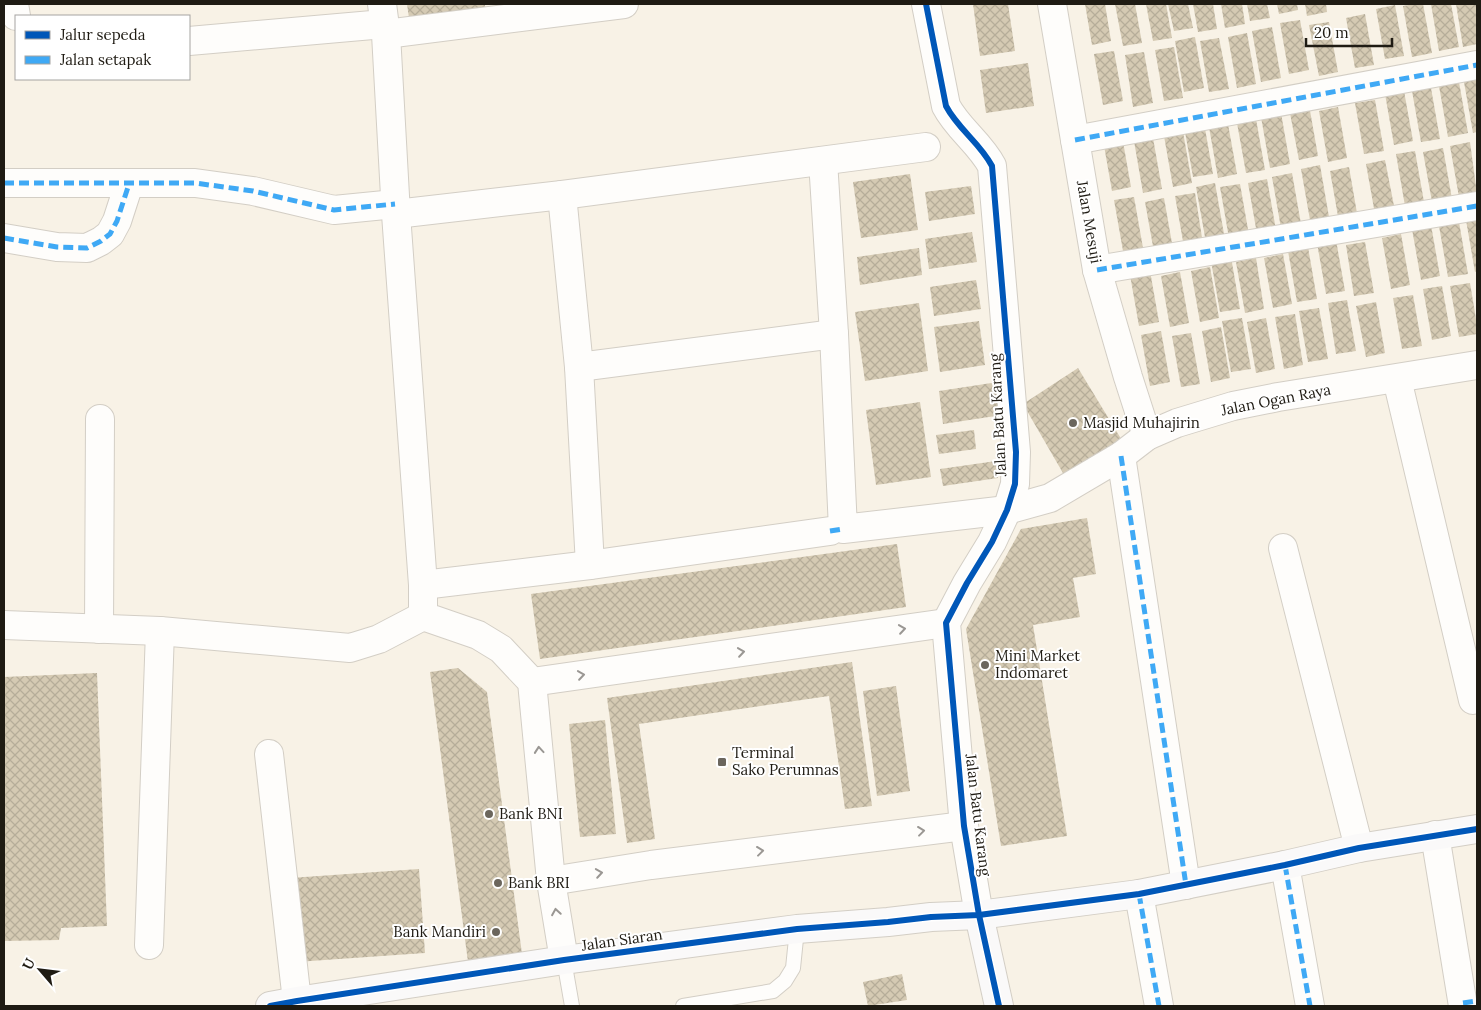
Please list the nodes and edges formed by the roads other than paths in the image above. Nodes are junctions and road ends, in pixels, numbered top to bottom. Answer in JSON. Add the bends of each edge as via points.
{"nodes":[{"id":1,"x":624,"y":4,"type":"edge"},
{"id":2,"x":926,"y":4,"type":"edge"},
{"id":3,"x":1052,"y":4,"type":"edge"},
{"id":4,"x":384,"y":21,"type":"edge"},
{"id":5,"x":190,"y":41,"type":"edge"},
{"id":6,"x":1477,"y":65,"type":"edge"},
{"id":7,"x":1074,"y":140,"type":"junction"},
{"id":8,"x":926,"y":147,"type":"dead end"},
{"id":9,"x":823,"y":161,"type":"junction"},
{"id":10,"x":4,"y":183,"type":"edge"},
{"id":11,"x":129,"y":184,"type":"junction"},
{"id":12,"x":562,"y":195,"type":"junction"},
{"id":13,"x":1477,"y":206,"type":"edge"},
{"id":14,"x":395,"y":209,"type":"junction"},
{"id":15,"x":4,"y":238,"type":"edge"},
{"id":16,"x":1097,"y":270,"type":"junction"},
{"id":17,"x":834,"y":334,"type":"junction"},
{"id":18,"x":1477,"y":365,"type":"edge"},
{"id":19,"x":579,"y":367,"type":"junction"},
{"id":20,"x":1397,"y":379,"type":"junction"},
{"id":21,"x":100,"y":419,"type":"dead end"},
{"id":22,"x":1148,"y":436,"type":"junction"},
{"id":23,"x":1121,"y":456,"type":"junction"},
{"id":24,"x":1007,"y":510,"type":"junction"},
{"id":25,"x":830,"y":531,"type":"dead end"},
{"id":26,"x":1283,"y":548,"type":"dead end"},
{"id":27,"x":590,"y":565,"type":"junction"},
{"id":28,"x":423,"y":585,"type":"junction"},
{"id":29,"x":423,"y":616,"type":"junction"},
{"id":30,"x":946,"y":623,"type":"junction"},
{"id":31,"x":4,"y":625,"type":"edge"},
{"id":32,"x":99,"y":629,"type":"junction"},
{"id":33,"x":160,"y":631,"type":"junction"},
{"id":34,"x":532,"y":682,"type":"junction"},
{"id":35,"x":1473,"y":700,"type":"dead end"},
{"id":36,"x":269,"y":754,"type":"dead end"},
{"id":37,"x":964,"y":826,"type":"junction"},
{"id":38,"x":1477,"y":829,"type":"edge"},
{"id":39,"x":1435,"y":836,"type":"junction"},
{"id":40,"x":1358,"y":848,"type":"junction"},
{"id":41,"x":1284,"y":866,"type":"junction"},
{"id":42,"x":551,"y":881,"type":"junction"},
{"id":43,"x":1186,"y":885,"type":"junction"},
{"id":44,"x":1139,"y":894,"type":"junction"},
{"id":45,"x":979,"y":915,"type":"junction"},
{"id":46,"x":797,"y":929,"type":"junction"},
{"id":47,"x":149,"y":945,"type":"dead end"},
{"id":48,"x":564,"y":960,"type":"junction"},
{"id":49,"x":343,"y":1000,"type":"edge"},
{"id":50,"x":297,"y":1001,"type":"junction"},
{"id":51,"x":1468,"y":1003,"type":"edge"},
{"id":52,"x":270,"y":1006,"type":"edge"},
{"id":53,"x":572,"y":1006,"type":"edge"},
{"id":54,"x":683,"y":1006,"type":"edge"},
{"id":55,"x":999,"y":1006,"type":"edge"},
{"id":56,"x":1159,"y":1006,"type":"edge"},
{"id":57,"x":1310,"y":1006,"type":"edge"}],
"edges":[{"from":1,"to":4,"type":"street"},
{"from":2,"to":24,"type":"street","name":"Jalan Batu Karang","via":[[946,106],[992,166],[1016,452],[1015,484]]},
{"from":3,"to":7,"type":"street","name":"Jalan Mesuji"},
{"from":4,"to":5,"type":"street"},
{"from":4,"to":14,"type":"street"},
{"from":6,"to":7,"type":"street"},
{"from":7,"to":16,"type":"street","name":"Jalan Mesuji"},
{"from":8,"to":9,"type":"street"},
{"from":9,"to":12,"type":"street"},
{"from":9,"to":17,"type":"street"},
{"from":10,"to":11,"type":"street"},
{"from":11,"to":14,"type":"street","via":[[195,183],[253,191],[334,210]]},
{"from":11,"to":15,"type":"street","via":[[118,221],[110,234],[87,248],[57,247]]},
{"from":12,"to":14,"type":"street"},
{"from":12,"to":19,"type":"street"},
{"from":13,"to":16,"type":"street"},
{"from":14,"to":28,"type":"street"},
{"from":16,"to":22,"type":"street","name":"Jalan Mesuji"},
{"from":17,"to":19,"type":"street"},
{"from":17,"to":24,"type":"street","name":"Jalan Ogan Raya","via":[[843,529]]},
{"from":18,"to":20,"type":"street","name":"Jalan Ogan Raya"},
{"from":19,"to":27,"type":"street"},
{"from":20,"to":22,"type":"street","name":"Jalan Ogan Raya","via":[[1233,406],[1177,423]]},
{"from":20,"to":35,"type":"street"},
{"from":21,"to":32,"type":"street"},
{"from":22,"to":23,"type":"street","name":"Jalan Ogan Raya"},
{"from":23,"to":24,"type":"street","name":"Jalan Ogan Raya","via":[[1050,498]]},
{"from":23,"to":43,"type":"street"},
{"from":24,"to":30,"type":"street","name":"Jalan Batu Karang"},
{"from":25,"to":27,"type":"street"},
{"from":26,"to":40,"type":"street"},
{"from":27,"to":28,"type":"street"},
{"from":28,"to":29,"type":"street"},
{"from":29,"to":33,"type":"street","via":[[379,639],[350,648]]},
{"from":29,"to":34,"type":"street","via":[[478,635],[501,649]]},
{"from":34,"to":30,"type":"street","one_way":true},
{"from":30,"to":37,"type":"street","name":"Jalan Batu Karang"},
{"from":31,"to":32,"type":"street"},
{"from":32,"to":33,"type":"street"},
{"from":33,"to":47,"type":"street"},
{"from":42,"to":34,"type":"street","one_way":true},
{"from":36,"to":50,"type":"street"},
{"from":42,"to":37,"type":"street","one_way":true,"via":[[651,865]]},
{"from":37,"to":45,"type":"street","name":"Jalan Batu Karang"},
{"from":38,"to":39,"type":"street","name":"Jalan Siaran"},
{"from":39,"to":40,"type":"street","name":"Jalan Siaran"},
{"from":39,"to":51,"type":"street"},
{"from":40,"to":41,"type":"street","name":"Jalan Siaran"},
{"from":41,"to":43,"type":"street","name":"Jalan Siaran"},
{"from":41,"to":57,"type":"street"},
{"from":48,"to":42,"type":"street","one_way":true},
{"from":43,"to":44,"type":"street","name":"Jalan Siaran"},
{"from":44,"to":45,"type":"street","name":"Jalan Siaran"},
{"from":44,"to":56,"type":"street"},
{"from":45,"to":46,"type":"street","name":"Jalan Siaran"},
{"from":45,"to":55,"type":"street"},
{"from":46,"to":48,"type":"street","name":"Jalan Siaran"},
{"from":46,"to":54,"type":"lane","via":[[793,968],[773,991]]},
{"from":48,"to":49,"type":"street","name":"Jalan Siaran"},
{"from":48,"to":53,"type":"lane"},
{"from":49,"to":50,"type":"street","name":"Jalan Siaran"},
{"from":50,"to":52,"type":"street","name":"Jalan Siaran"}]}
